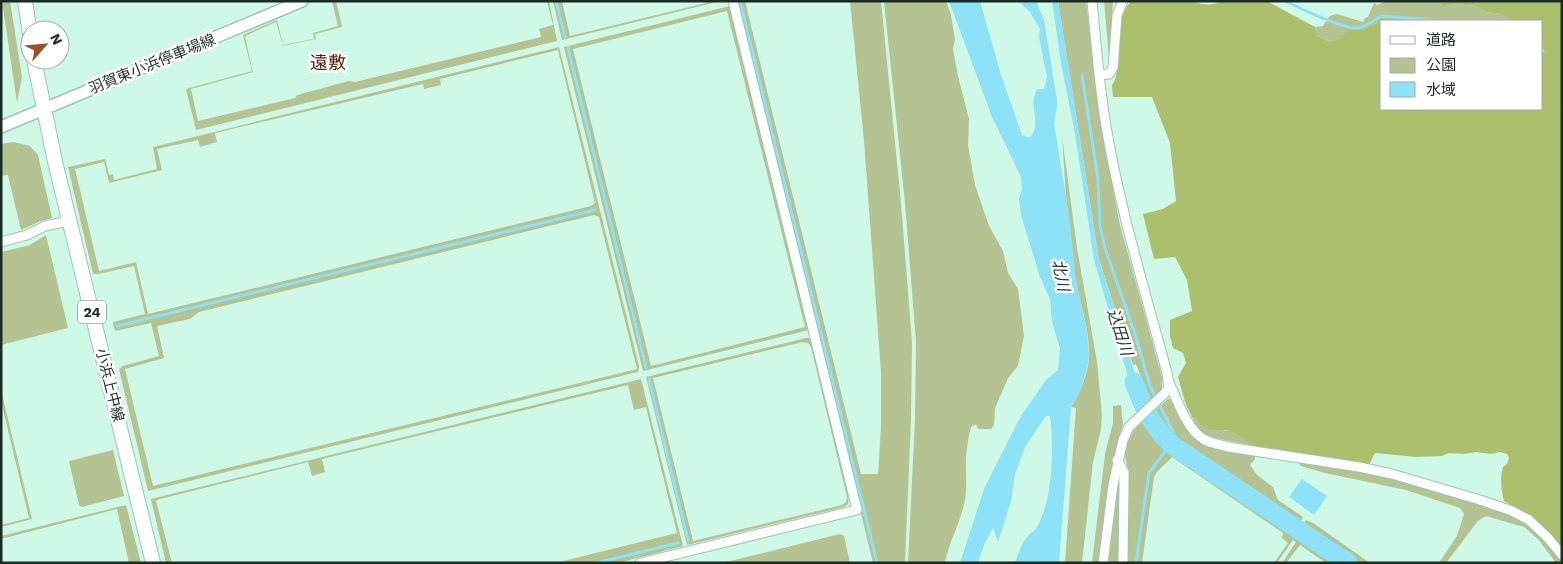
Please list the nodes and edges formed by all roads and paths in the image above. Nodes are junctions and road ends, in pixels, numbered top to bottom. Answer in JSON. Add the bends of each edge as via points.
{"nodes":[{"id":1,"x":25,"y":1,"type":"edge"},
{"id":2,"x":302,"y":1,"type":"edge"},
{"id":3,"x":733,"y":1,"type":"edge"},
{"id":4,"x":1092,"y":1,"type":"edge"},
{"id":5,"x":1121,"y":2,"type":"edge"},
{"id":6,"x":28,"y":20,"type":"edge"},
{"id":7,"x":36,"y":70,"type":"edge"},
{"id":8,"x":1099,"y":75,"type":"junction"},
{"id":9,"x":44,"y":108,"type":"junction"},
{"id":10,"x":1,"y":126,"type":"edge"},
{"id":11,"x":70,"y":221,"type":"junction"},
{"id":12,"x":1,"y":242,"type":"edge"},
{"id":13,"x":1168,"y":380,"type":"junction"},
{"id":14,"x":1117,"y":460,"type":"junction"},
{"id":15,"x":1562,"y":555,"type":"edge"},
{"id":16,"x":153,"y":563,"type":"edge"},
{"id":17,"x":640,"y":563,"type":"edge"},
{"id":18,"x":1103,"y":563,"type":"edge"},
{"id":19,"x":1123,"y":563,"type":"edge"}],
"edges":[{"from":1,"to":6,"type":"main road"},
{"from":2,"to":9,"type":"main road","name":"羽賀東小浜停車場線"},
{"from":3,"to":17,"type":"street","via":[[857,510]]},
{"from":4,"to":8,"type":"street"},
{"from":5,"to":8,"type":"street","via":[[1113,68],[1109,74]]},
{"from":7,"to":9,"type":"main road","name":"小浜上中線","number":"24"},
{"from":8,"to":13,"type":"street","via":[[1118,188]]},
{"from":9,"to":10,"type":"main road","name":"羽賀東小浜停車場線"},
{"from":9,"to":11,"type":"main road","name":"小浜上中線","number":"24"},
{"from":11,"to":12,"type":"street"},
{"from":11,"to":16,"type":"main road","name":"小浜上中線","number":"24"},
{"from":13,"to":14,"type":"street","via":[[1164,395],[1125,433]]},
{"from":13,"to":15,"type":"street","via":[[1192,428],[1208,442],[1392,474],[1480,500],[1528,520]]},
{"from":14,"to":18,"type":"street"},
{"from":14,"to":19,"type":"street","via":[[1124,472]]}]}
